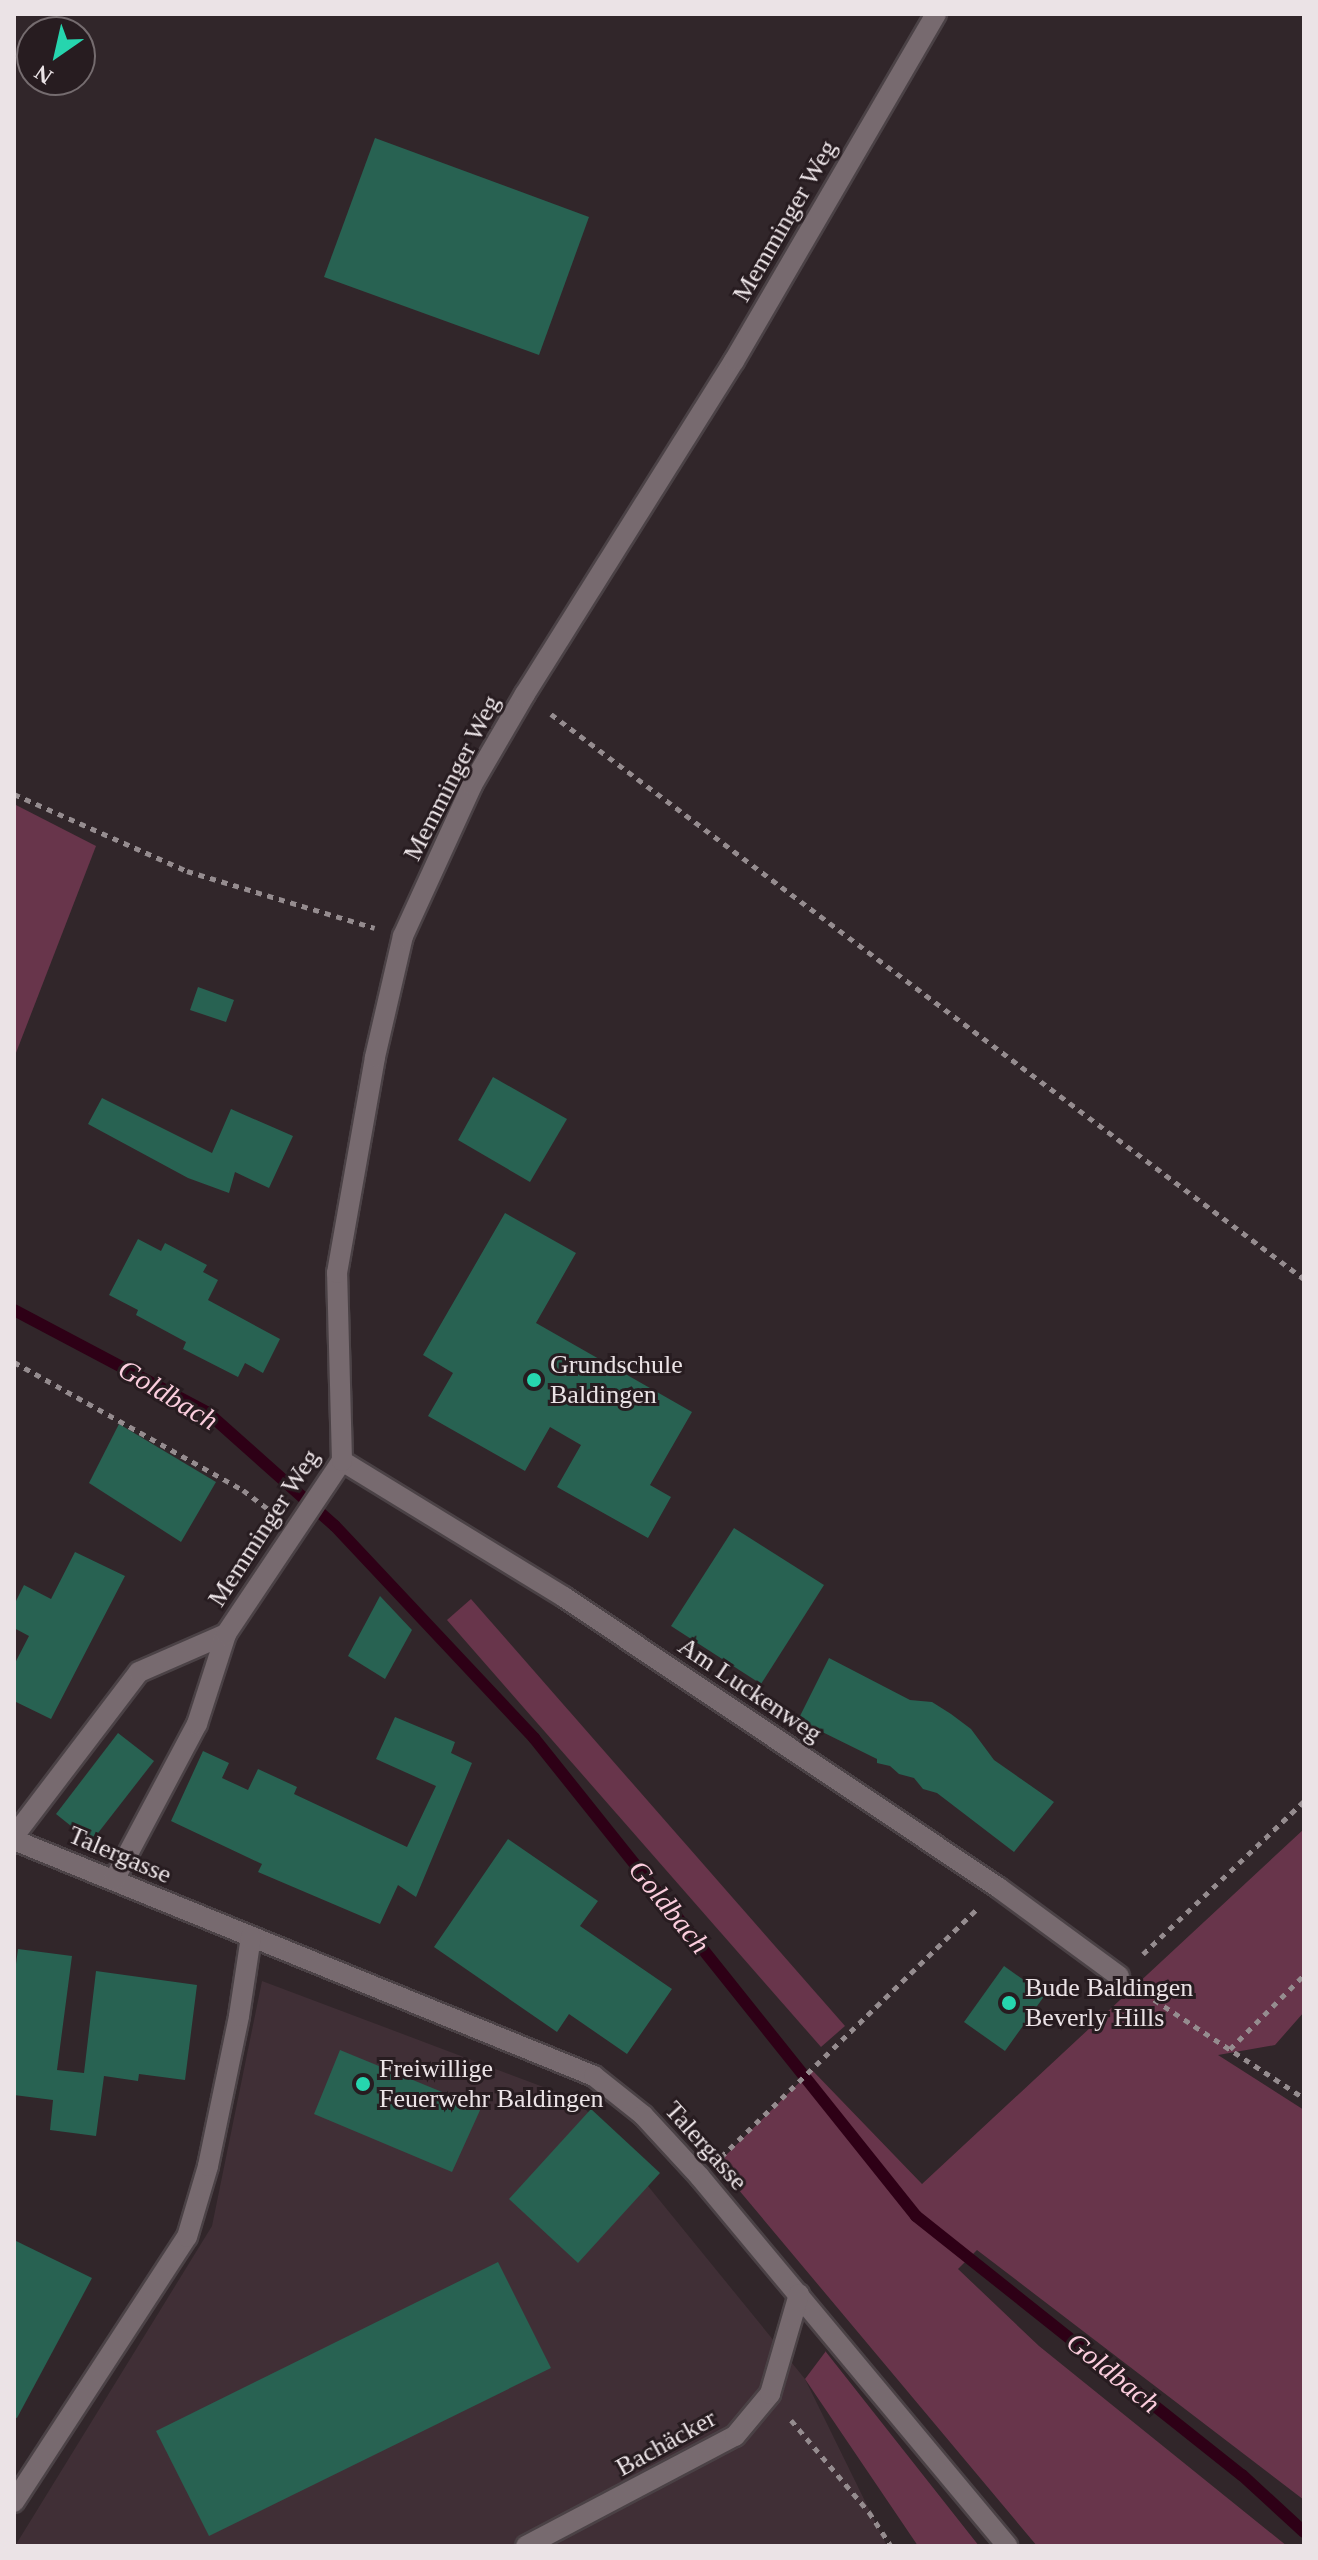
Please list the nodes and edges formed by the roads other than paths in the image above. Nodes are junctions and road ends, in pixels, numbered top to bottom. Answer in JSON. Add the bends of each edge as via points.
{"nodes":[{"id":1,"x":936,"y":14,"type":"edge"},
{"id":2,"x":342,"y":1461,"type":"junction"},
{"id":3,"x":226,"y":1634,"type":"junction"},
{"id":4,"x":14,"y":1838,"type":"edge"},
{"id":5,"x":114,"y":1880,"type":"junction"},
{"id":6,"x":251,"y":1937,"type":"junction"},
{"id":7,"x":1119,"y":1976,"type":"road end"},
{"id":8,"x":799,"y":2294,"type":"junction"},
{"id":9,"x":14,"y":2502,"type":"edge"},
{"id":10,"x":526,"y":2546,"type":"edge"},
{"id":11,"x":1007,"y":2546,"type":"edge"}],
"edges":[{"from":1,"to":2,"type":"street","name":"Memminger Weg","via":[[734,361],[472,785],[403,936],[375,1057],[337,1273]]},
{"from":2,"to":3,"type":"street","name":"Memminger Weg"},
{"from":2,"to":7,"type":"street","name":"Am Luckenweg","via":[[564,1597],[999,1888]]},
{"from":3,"to":4,"type":"street","name":"Memminger Weg","via":[[139,1672]]},
{"from":3,"to":5,"type":"street","name":"Memminger Weg","via":[[197,1724]]},
{"from":4,"to":5,"type":"street","name":"Talergasse"},
{"from":5,"to":6,"type":"street","name":"Talergasse"},
{"from":6,"to":8,"type":"street","name":"Talergasse","via":[[594,2076],[643,2115]]},
{"from":6,"to":9,"type":"street","via":[[208,2166],[187,2237]]},
{"from":8,"to":10,"type":"street","name":"Bachäcker","via":[[770,2394],[735,2436]]},
{"from":8,"to":11,"type":"street","name":"Talergasse"}]}
